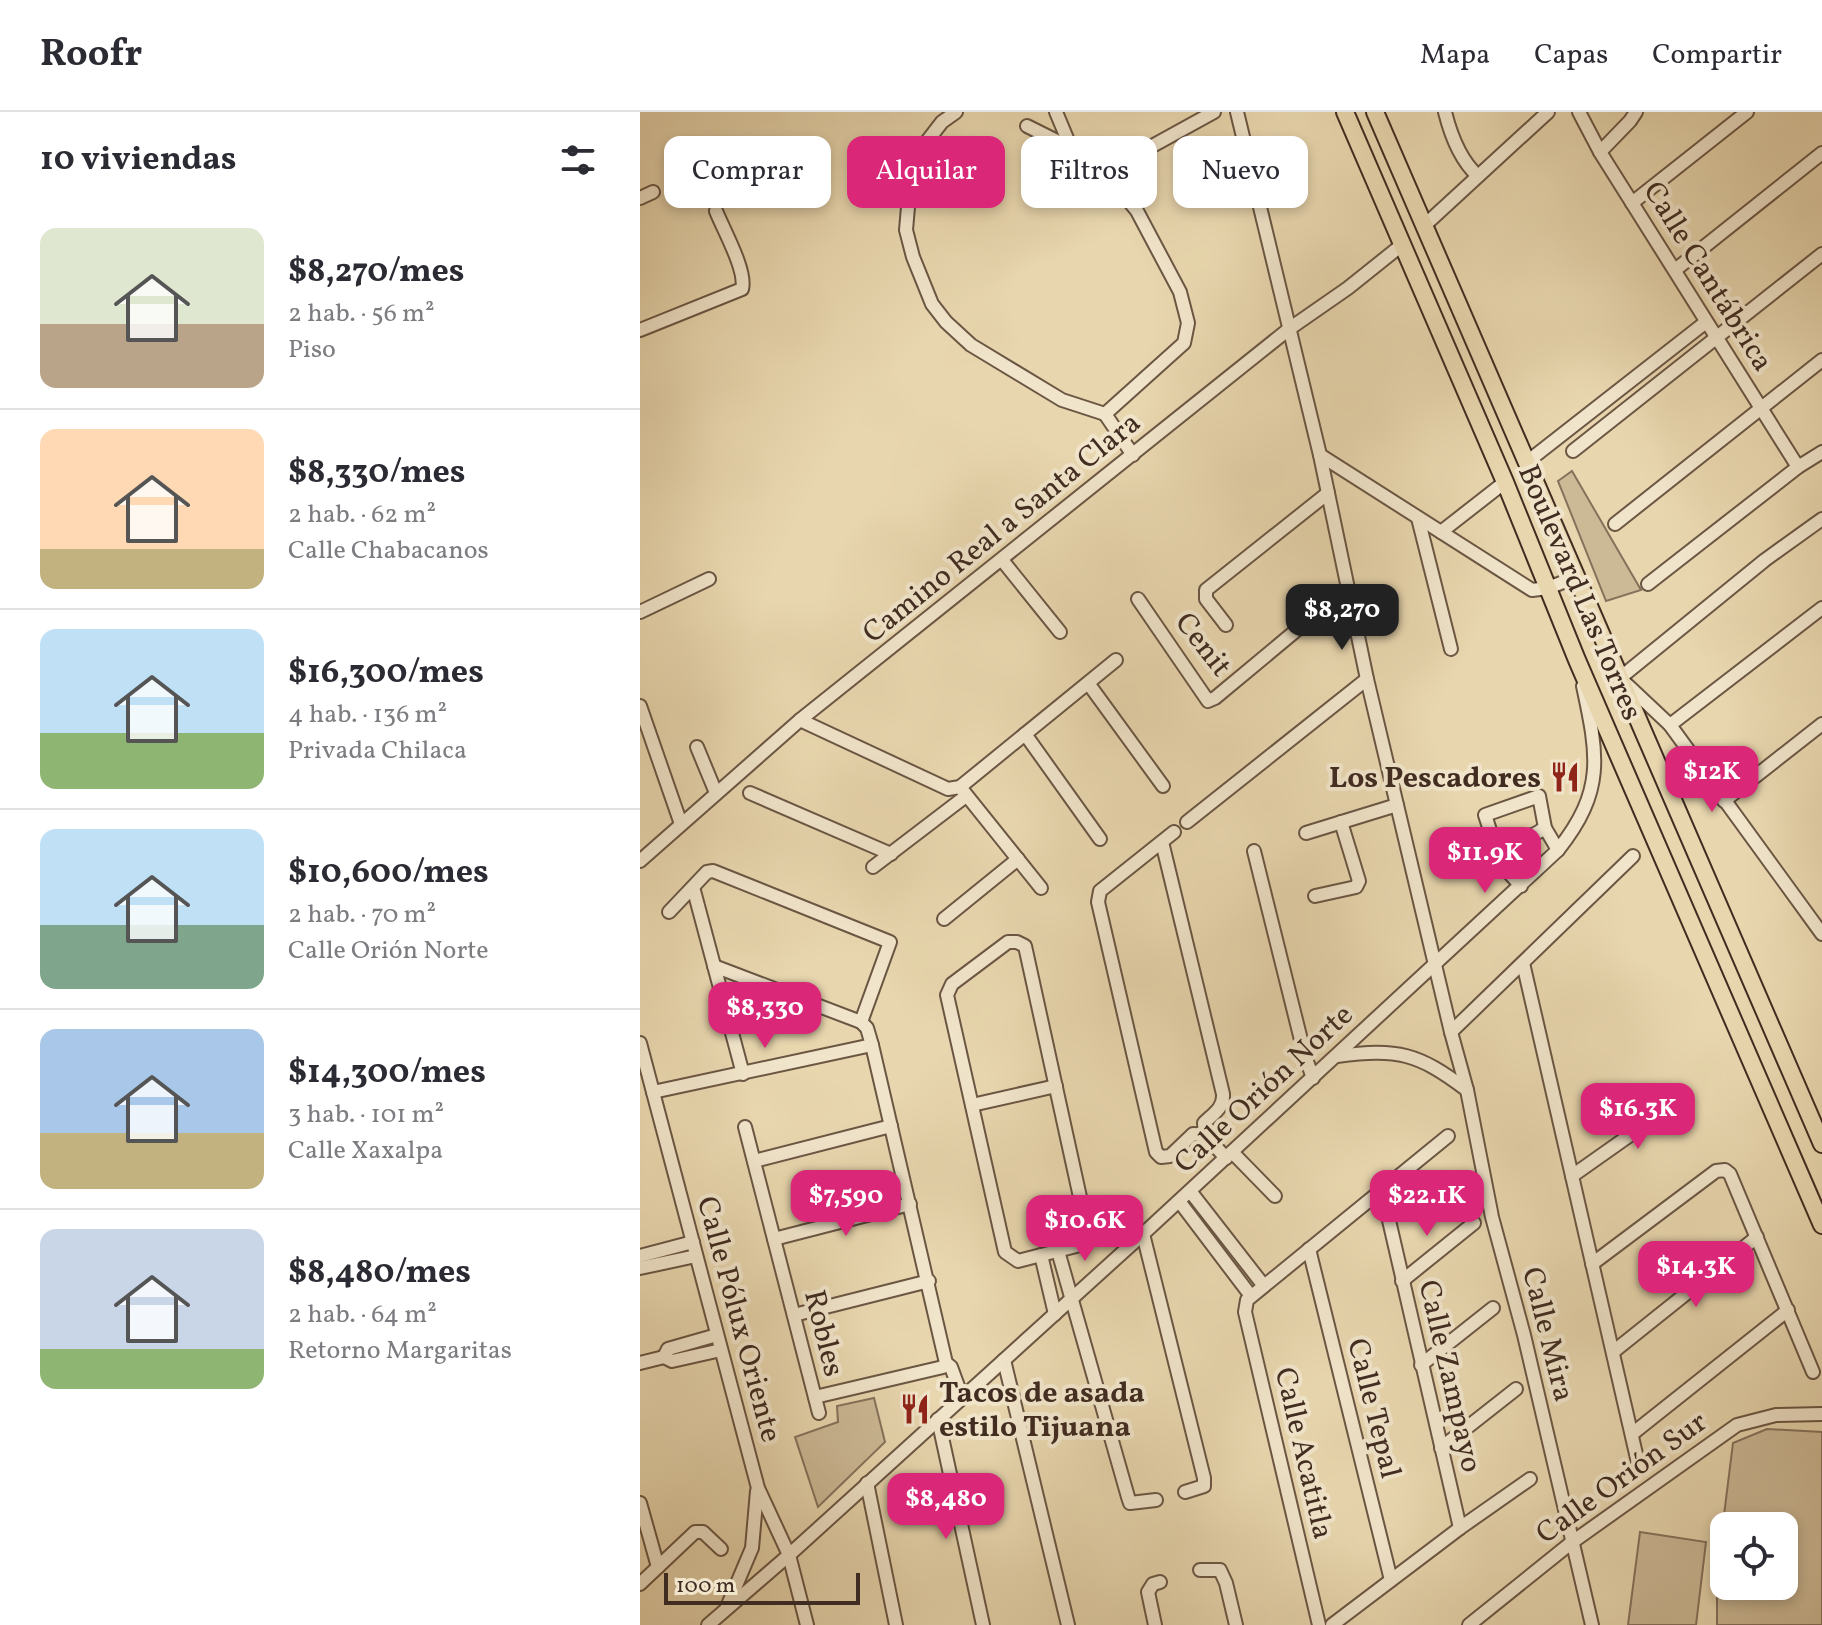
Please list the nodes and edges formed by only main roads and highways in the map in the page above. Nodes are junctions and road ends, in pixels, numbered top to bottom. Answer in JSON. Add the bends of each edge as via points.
{"nodes":[{"id":1,"x":1345,"y":112,"type":"edge"},
{"id":2,"x":1378,"y":112,"type":"edge"},
{"id":3,"x":1822,"y":1144,"type":"edge"},
{"id":4,"x":1822,"y":1225,"type":"edge"}],
"edges":[{"from":1,"to":4,"type":"main road","name":"Boulevard Las Torres"},
{"from":2,"to":3,"type":"main road","name":"Boulevard Las Torres"}]}
